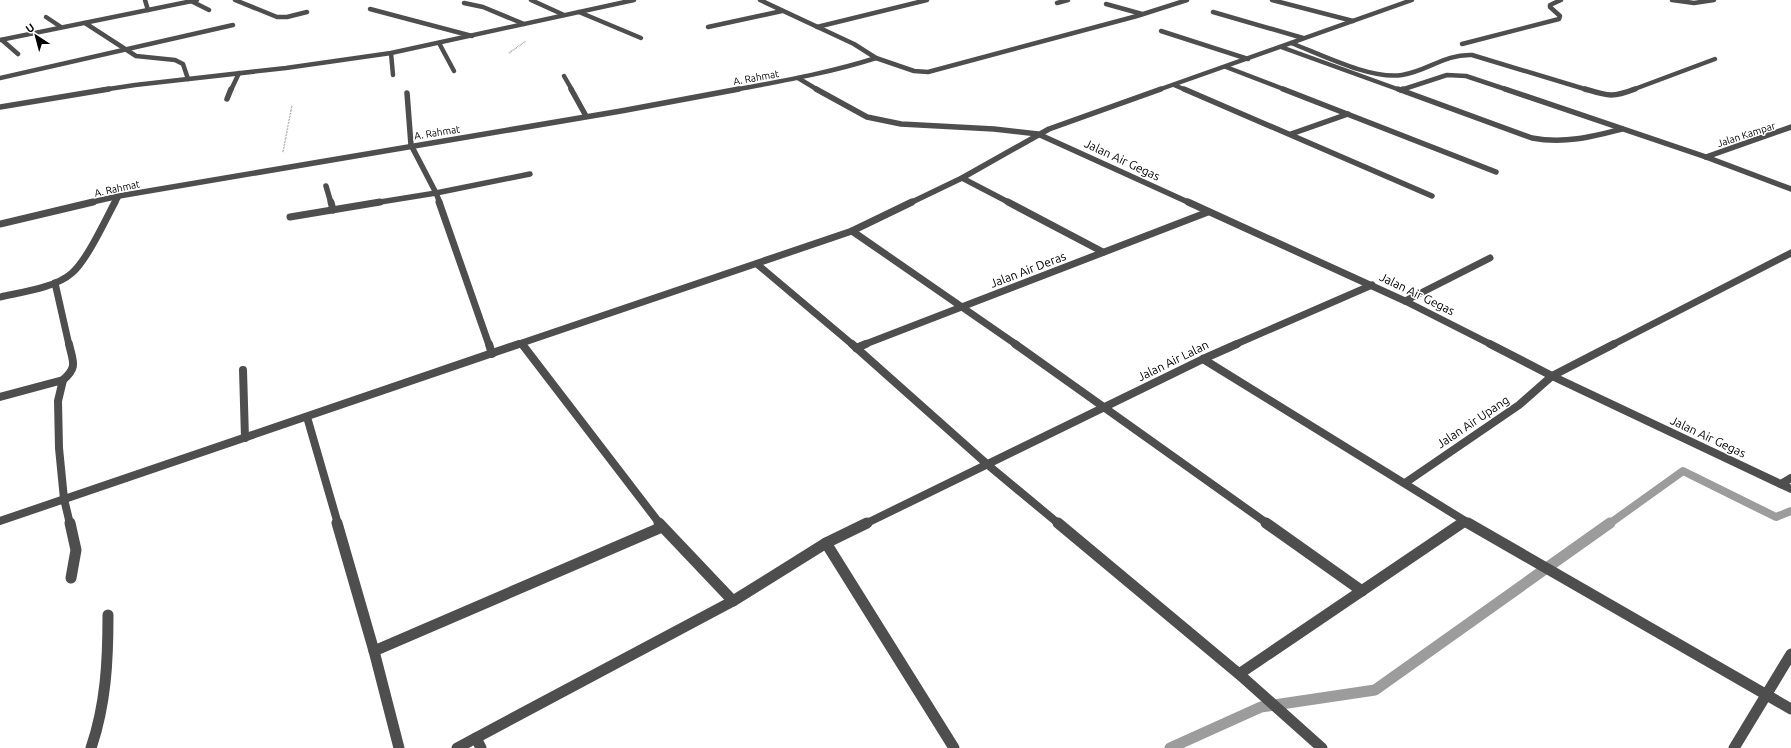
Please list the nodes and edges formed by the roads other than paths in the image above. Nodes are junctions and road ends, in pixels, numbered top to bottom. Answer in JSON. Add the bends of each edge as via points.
{"nodes":[{"id":1,"x":145,"y":0,"type":"edge"},
{"id":2,"x":197,"y":0,"type":"edge"},
{"id":3,"x":235,"y":0,"type":"edge"},
{"id":4,"x":531,"y":0,"type":"edge"},
{"id":5,"x":634,"y":0,"type":"edge"},
{"id":6,"x":760,"y":0,"type":"edge"},
{"id":7,"x":927,"y":0,"type":"edge"},
{"id":8,"x":1068,"y":0,"type":"edge"},
{"id":9,"x":1187,"y":0,"type":"edge"},
{"id":10,"x":1272,"y":0,"type":"edge"},
{"id":11,"x":1412,"y":0,"type":"edge"},
{"id":12,"x":1561,"y":0,"type":"edge"},
{"id":13,"x":1672,"y":0,"type":"edge"},
{"id":14,"x":1714,"y":0,"type":"edge"},
{"id":15,"x":191,"y":1,"type":"junction"},
{"id":16,"x":464,"y":3,"type":"dead end"},
{"id":17,"x":1057,"y":3,"type":"dead end"},
{"id":18,"x":1106,"y":4,"type":"dead end"},
{"id":19,"x":370,"y":9,"type":"dead end"},
{"id":20,"x":148,"y":10,"type":"junction"},
{"id":21,"x":209,"y":10,"type":"dead end"},
{"id":22,"x":782,"y":11,"type":"junction"},
{"id":23,"x":307,"y":12,"type":"dead end"},
{"id":24,"x":579,"y":12,"type":"junction"},
{"id":25,"x":1213,"y":12,"type":"dead end"},
{"id":26,"x":1142,"y":14,"type":"junction"},
{"id":27,"x":564,"y":15,"type":"junction"},
{"id":28,"x":46,"y":16,"type":"dead end"},
{"id":29,"x":1354,"y":21,"type":"junction"},
{"id":30,"x":85,"y":23,"type":"junction"},
{"id":31,"x":524,"y":24,"type":"junction"},
{"id":32,"x":233,"y":25,"type":"dead end"},
{"id":33,"x":708,"y":27,"type":"dead end"},
{"id":34,"x":817,"y":27,"type":"junction"},
{"id":35,"x":61,"y":28,"type":"junction"},
{"id":36,"x":1161,"y":32,"type":"dead end"},
{"id":37,"x":472,"y":36,"type":"junction"},
{"id":38,"x":641,"y":38,"type":"dead end"},
{"id":39,"x":1303,"y":38,"type":"junction"},
{"id":40,"x":1,"y":40,"type":"edge"},
{"id":41,"x":440,"y":43,"type":"junction"},
{"id":42,"x":1291,"y":43,"type":"junction"},
{"id":43,"x":1462,"y":44,"type":"dead end"},
{"id":44,"x":1281,"y":47,"type":"junction"},
{"id":45,"x":125,"y":50,"type":"junction"},
{"id":46,"x":391,"y":53,"type":"junction"},
{"id":47,"x":18,"y":54,"type":"dead end"},
{"id":48,"x":876,"y":58,"type":"junction"},
{"id":49,"x":1248,"y":59,"type":"junction"},
{"id":50,"x":1715,"y":59,"type":"dead end"},
{"id":51,"x":1226,"y":67,"type":"junction"},
{"id":52,"x":454,"y":71,"type":"dead end"},
{"id":53,"x":239,"y":73,"type":"junction"},
{"id":54,"x":394,"y":75,"type":"dead end"},
{"id":55,"x":564,"y":76,"type":"dead end"},
{"id":56,"x":0,"y":78,"type":"edge"},
{"id":57,"x":798,"y":78,"type":"junction"},
{"id":58,"x":188,"y":79,"type":"junction"},
{"id":59,"x":1174,"y":85,"type":"junction"},
{"id":60,"x":1401,"y":90,"type":"junction"},
{"id":61,"x":408,"y":92,"type":"dead end"},
{"id":62,"x":227,"y":99,"type":"dead end"},
{"id":63,"x":0,"y":106,"type":"edge"},
{"id":64,"x":1348,"y":114,"type":"junction"},
{"id":65,"x":586,"y":116,"type":"junction"},
{"id":66,"x":1791,"y":127,"type":"edge"},
{"id":67,"x":1622,"y":129,"type":"junction"},
{"id":68,"x":1784,"y":131,"type":"junction"},
{"id":69,"x":1791,"y":133,"type":"edge"},
{"id":70,"x":1038,"y":134,"type":"junction"},
{"id":71,"x":1291,"y":134,"type":"junction"},
{"id":72,"x":412,"y":145,"type":"junction"},
{"id":73,"x":1706,"y":157,"type":"junction"},
{"id":74,"x":1496,"y":172,"type":"dead end"},
{"id":75,"x":530,"y":174,"type":"dead end"},
{"id":76,"x":962,"y":178,"type":"junction"},
{"id":77,"x":326,"y":186,"type":"dead end"},
{"id":78,"x":1791,"y":189,"type":"edge"},
{"id":79,"x":436,"y":193,"type":"junction"},
{"id":80,"x":119,"y":196,"type":"junction"},
{"id":81,"x":1432,"y":196,"type":"dead end"},
{"id":82,"x":333,"y":210,"type":"junction"},
{"id":83,"x":1208,"y":212,"type":"junction"},
{"id":84,"x":290,"y":217,"type":"dead end"},
{"id":85,"x":0,"y":224,"type":"edge"},
{"id":86,"x":852,"y":231,"type":"junction"},
{"id":87,"x":1104,"y":252,"type":"junction"},
{"id":88,"x":1791,"y":253,"type":"edge"},
{"id":89,"x":1490,"y":258,"type":"dead end"},
{"id":90,"x":757,"y":264,"type":"junction"},
{"id":91,"x":55,"y":283,"type":"junction"},
{"id":92,"x":1372,"y":285,"type":"junction"},
{"id":93,"x":0,"y":297,"type":"edge"},
{"id":94,"x":1406,"y":301,"type":"junction"},
{"id":95,"x":963,"y":307,"type":"junction"},
{"id":96,"x":522,"y":344,"type":"junction"},
{"id":97,"x":856,"y":348,"type":"junction"},
{"id":98,"x":492,"y":354,"type":"junction"},
{"id":99,"x":1204,"y":359,"type":"junction"},
{"id":100,"x":243,"y":370,"type":"dead end"},
{"id":101,"x":1552,"y":376,"type":"junction"},
{"id":102,"x":64,"y":380,"type":"junction"},
{"id":103,"x":0,"y":397,"type":"edge"},
{"id":104,"x":1105,"y":408,"type":"junction"},
{"id":105,"x":307,"y":417,"type":"junction"},
{"id":106,"x":245,"y":438,"type":"junction"},
{"id":107,"x":988,"y":466,"type":"junction"},
{"id":108,"x":1791,"y":478,"type":"edge"},
{"id":109,"x":1405,"y":483,"type":"junction"},
{"id":110,"x":1781,"y":484,"type":"junction"},
{"id":111,"x":1791,"y":489,"type":"edge"},
{"id":112,"x":64,"y":499,"type":"junction"},
{"id":113,"x":0,"y":521,"type":"edge"},
{"id":114,"x":1465,"y":521,"type":"junction"},
{"id":115,"x":662,"y":527,"type":"junction"},
{"id":116,"x":826,"y":544,"type":"junction"},
{"id":117,"x":71,"y":578,"type":"dead end"},
{"id":118,"x":1362,"y":591,"type":"junction"},
{"id":119,"x":733,"y":601,"type":"junction"},
{"id":120,"x":108,"y":615,"type":"dead end"},
{"id":121,"x":374,"y":651,"type":"junction"},
{"id":122,"x":1791,"y":654,"type":"edge"},
{"id":123,"x":1239,"y":674,"type":"junction"},
{"id":124,"x":1766,"y":694,"type":"junction"},
{"id":125,"x":1791,"y":709,"type":"edge"},
{"id":126,"x":479,"y":743,"type":"edge"},
{"id":127,"x":91,"y":748,"type":"edge"},
{"id":128,"x":399,"y":748,"type":"edge"},
{"id":129,"x":457,"y":748,"type":"edge"},
{"id":130,"x":954,"y":748,"type":"edge"},
{"id":131,"x":1322,"y":748,"type":"edge"},
{"id":132,"x":1734,"y":748,"type":"edge"}],
"edges":[{"from":1,"to":20,"type":"street"},
{"from":2,"to":15,"type":"street"},
{"from":3,"to":23,"type":"street","via":[[277,17]]},
{"from":4,"to":27,"type":"street"},
{"from":5,"to":24,"type":"street"},
{"from":6,"to":22,"type":"street"},
{"from":7,"to":34,"type":"street"},
{"from":8,"to":17,"type":"street"},
{"from":9,"to":26,"type":"street"},
{"from":10,"to":29,"type":"street"},
{"from":11,"to":29,"type":"street"},
{"from":12,"to":43,"type":"street","via":[[1550,5],[1560,16],[1559,19]]},
{"from":13,"to":14,"type":"street","via":[[1694,3]]},
{"from":15,"to":20,"type":"street"},
{"from":15,"to":21,"type":"street"},
{"from":16,"to":31,"type":"street","via":[[483,7]]},
{"from":18,"to":26,"type":"street"},
{"from":19,"to":37,"type":"street"},
{"from":20,"to":30,"type":"street"},
{"from":22,"to":33,"type":"street"},
{"from":22,"to":34,"type":"street"},
{"from":24,"to":27,"type":"street"},
{"from":24,"to":38,"type":"street"},
{"from":25,"to":39,"type":"street"},
{"from":26,"to":48,"type":"street","via":[[928,72],[914,71]]},
{"from":27,"to":31,"type":"street"},
{"from":28,"to":35,"type":"street"},
{"from":29,"to":39,"type":"street"},
{"from":30,"to":35,"type":"street"},
{"from":30,"to":45,"type":"street"},
{"from":31,"to":37,"type":"street"},
{"from":32,"to":45,"type":"street"},
{"from":34,"to":48,"type":"street","via":[[854,44]]},
{"from":35,"to":40,"type":"street"},
{"from":36,"to":49,"type":"street"},
{"from":37,"to":41,"type":"street"},
{"from":39,"to":42,"type":"street"},
{"from":40,"to":47,"type":"street"},
{"from":41,"to":46,"type":"street"},
{"from":41,"to":52,"type":"street"},
{"from":42,"to":44,"type":"street"},
{"from":42,"to":50,"type":"street","via":[[1389,76],[1404,74],[1457,55],[1472,55],[1607,96],[1617,96]]},
{"from":44,"to":49,"type":"street"},
{"from":44,"to":60,"type":"street"},
{"from":45,"to":56,"type":"street"},
{"from":45,"to":58,"type":"street","via":[[136,56],[175,60],[184,64]]},
{"from":46,"to":53,"type":"street"},
{"from":46,"to":54,"type":"street"},
{"from":48,"to":57,"type":"street","name":"A. Rahmat"},
{"from":49,"to":51,"type":"street"},
{"from":51,"to":59,"type":"street"},
{"from":51,"to":64,"type":"street"},
{"from":53,"to":58,"type":"street"},
{"from":53,"to":62,"type":"street"},
{"from":55,"to":65,"type":"street"},
{"from":57,"to":65,"type":"street","name":"A. Rahmat"},
{"from":57,"to":70,"type":"street","via":[[867,117],[902,124]]},
{"from":58,"to":63,"type":"street"},
{"from":59,"to":70,"type":"street"},
{"from":59,"to":71,"type":"street"},
{"from":60,"to":67,"type":"street","via":[[1532,138],[1548,141],[1578,141]]},
{"from":60,"to":67,"type":"street","via":[[1447,75],[1458,75]]},
{"from":61,"to":72,"type":"street"},
{"from":64,"to":71,"type":"street"},
{"from":64,"to":74,"type":"street"},
{"from":65,"to":72,"type":"street","name":"A. Rahmat"},
{"from":66,"to":68,"type":"street","name":"Jalan Kampar"},
{"from":67,"to":73,"type":"street"},
{"from":68,"to":69,"type":"street"},
{"from":68,"to":73,"type":"street","name":"Jalan Kampar"},
{"from":70,"to":76,"type":"street"},
{"from":70,"to":83,"type":"street","name":"Jalan Air Gegas"},
{"from":71,"to":81,"type":"street"},
{"from":72,"to":79,"type":"street"},
{"from":72,"to":80,"type":"street","name":"A. Rahmat"},
{"from":73,"to":78,"type":"street"},
{"from":75,"to":79,"type":"street"},
{"from":76,"to":86,"type":"street"},
{"from":76,"to":87,"type":"street"},
{"from":77,"to":82,"type":"street"},
{"from":79,"to":82,"type":"street"},
{"from":79,"to":98,"type":"street"},
{"from":80,"to":85,"type":"street","name":"A. Rahmat"},
{"from":80,"to":91,"type":"street","via":[[82,261],[72,273]]},
{"from":82,"to":84,"type":"street"},
{"from":83,"to":87,"type":"street","name":"Jalan Air Deras"},
{"from":83,"to":92,"type":"street","name":"Jalan Air Gegas"},
{"from":86,"to":90,"type":"street"},
{"from":86,"to":95,"type":"street"},
{"from":87,"to":95,"type":"street","name":"Jalan Air Deras"},
{"from":88,"to":101,"type":"street","name":"Jalan Air Upang"},
{"from":89,"to":94,"type":"street"},
{"from":90,"to":96,"type":"street"},
{"from":90,"to":97,"type":"street"},
{"from":91,"to":93,"type":"street"},
{"from":91,"to":102,"type":"street","via":[[74,365],[72,372]]},
{"from":92,"to":94,"type":"street","name":"Jalan Air Gegas"},
{"from":92,"to":99,"type":"street","name":"Jalan Air Lalan"},
{"from":94,"to":101,"type":"street","name":"Jalan Air Gegas"},
{"from":95,"to":97,"type":"street","name":"Jalan Air Deras"},
{"from":95,"to":104,"type":"street"},
{"from":96,"to":98,"type":"street"},
{"from":96,"to":115,"type":"street"},
{"from":97,"to":107,"type":"street"},
{"from":98,"to":105,"type":"street"},
{"from":99,"to":104,"type":"street","name":"Jalan Air Lalan"},
{"from":99,"to":109,"type":"street"},
{"from":100,"to":106,"type":"street"},
{"from":101,"to":109,"type":"street","name":"Jalan Air Upang","via":[[1519,405]]},
{"from":101,"to":110,"type":"street","name":"Jalan Air Gegas"},
{"from":102,"to":103,"type":"street"},
{"from":102,"to":112,"type":"street","via":[[58,401]]},
{"from":104,"to":107,"type":"street","name":"Jalan Air Lalan"},
{"from":104,"to":118,"type":"street"},
{"from":105,"to":106,"type":"street"},
{"from":105,"to":121,"type":"street"},
{"from":106,"to":112,"type":"street"},
{"from":107,"to":116,"type":"street","name":"Jalan Air Lalan"},
{"from":107,"to":123,"type":"street"},
{"from":108,"to":110,"type":"street"},
{"from":109,"to":114,"type":"street"},
{"from":110,"to":111,"type":"street","name":"Jalan Air Gegas"},
{"from":112,"to":113,"type":"street"},
{"from":112,"to":117,"type":"street","via":[[76,550]]},
{"from":114,"to":118,"type":"street"},
{"from":114,"to":124,"type":"street"},
{"from":115,"to":119,"type":"street"},
{"from":115,"to":121,"type":"street"},
{"from":116,"to":119,"type":"street","name":"Jalan Air Lalan"},
{"from":116,"to":130,"type":"street"},
{"from":118,"to":123,"type":"street"},
{"from":119,"to":126,"type":"street","name":"Jalan Air Lalan"},
{"from":120,"to":127,"type":"street","via":[[107,676],[99,728]]},
{"from":121,"to":128,"type":"street"},
{"from":122,"to":124,"type":"street"},
{"from":123,"to":131,"type":"street"},
{"from":124,"to":125,"type":"street"},
{"from":124,"to":132,"type":"street"},
{"from":126,"to":129,"type":"street","name":"Jalan Air Lalan"}]}
